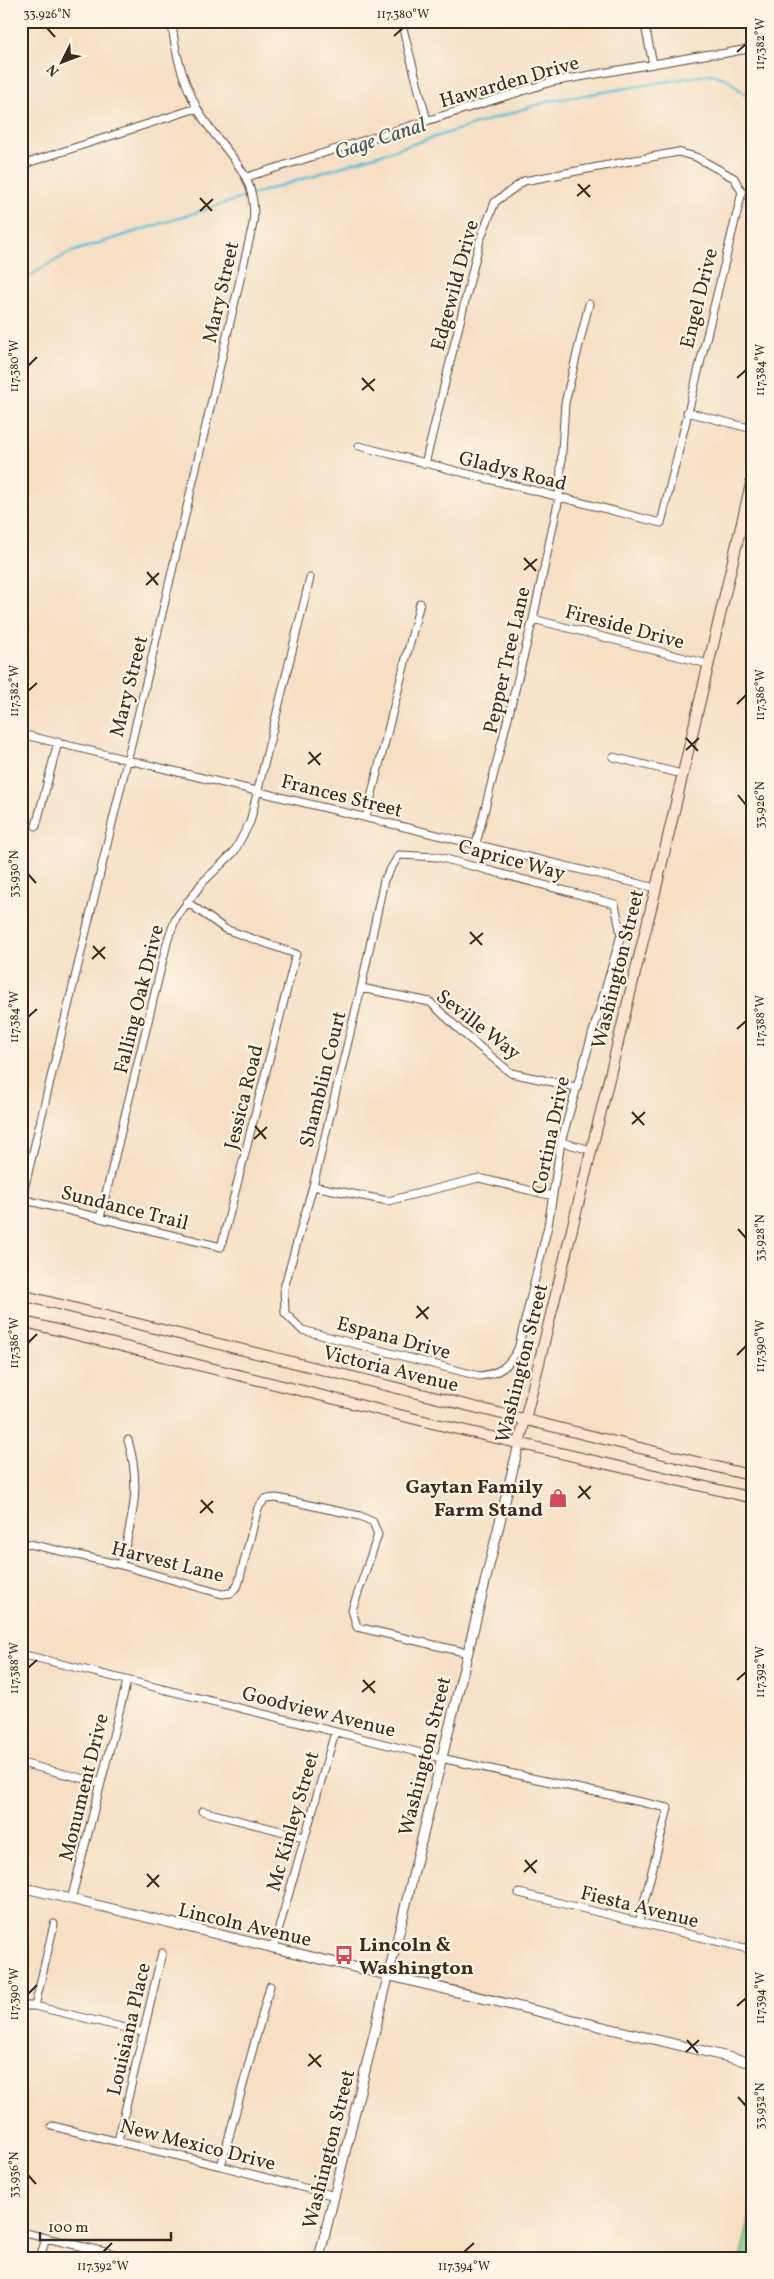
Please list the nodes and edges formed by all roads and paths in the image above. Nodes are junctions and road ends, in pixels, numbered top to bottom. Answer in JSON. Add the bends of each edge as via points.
{"nodes":[{"id":1,"x":172,"y":21,"type":"edge"},
{"id":2,"x":401,"y":21,"type":"edge"},
{"id":3,"x":644,"y":21,"type":"edge"},
{"id":4,"x":753,"y":48,"type":"edge"},
{"id":5,"x":653,"y":64,"type":"junction"},
{"id":6,"x":197,"y":108,"type":"junction"},
{"id":7,"x":427,"y":121,"type":"junction"},
{"id":8,"x":21,"y":165,"type":"edge"},
{"id":9,"x":247,"y":177,"type":"junction"},
{"id":10,"x":742,"y":192,"type":"joint"},
{"id":11,"x":589,"y":304,"type":"dead end"},
{"id":12,"x":687,"y":412,"type":"junction"},
{"id":13,"x":753,"y":429,"type":"edge"},
{"id":14,"x":359,"y":446,"type":"dead end"},
{"id":15,"x":425,"y":464,"type":"junction"},
{"id":16,"x":753,"y":475,"type":"edge"},
{"id":17,"x":559,"y":498,"type":"junction"},
{"id":18,"x":661,"y":523,"type":"joint"},
{"id":19,"x":310,"y":578,"type":"dead end"},
{"id":20,"x":420,"y":603,"type":"dead end"},
{"id":21,"x":533,"y":618,"type":"junction"},
{"id":22,"x":708,"y":664,"type":"junction"},
{"id":23,"x":21,"y":734,"type":"edge"},
{"id":24,"x":58,"y":742,"type":"junction"},
{"id":25,"x":613,"y":757,"type":"dead end"},
{"id":26,"x":127,"y":759,"type":"junction"},
{"id":27,"x":682,"y":774,"type":"junction"},
{"id":28,"x":259,"y":791,"type":"junction"},
{"id":29,"x":366,"y":817,"type":"junction"},
{"id":30,"x":36,"y":826,"type":"dead end"},
{"id":31,"x":476,"y":844,"type":"junction"},
{"id":32,"x":399,"y":855,"type":"joint"},
{"id":33,"x":656,"y":888,"type":"junction"},
{"id":34,"x":187,"y":902,"type":"junction"},
{"id":35,"x":615,"y":904,"type":"joint"},
{"id":36,"x":361,"y":988,"type":"junction"},
{"id":37,"x":576,"y":1087,"type":"junction"},
{"id":38,"x":561,"y":1142,"type":"junction"},
{"id":39,"x":590,"y":1150,"type":"junction"},
{"id":40,"x":313,"y":1186,"type":"junction"},
{"id":41,"x":553,"y":1196,"type":"junction"},
{"id":42,"x":21,"y":1200,"type":"edge"},
{"id":43,"x":100,"y":1218,"type":"junction"},
{"id":44,"x":221,"y":1247,"type":"joint"},
{"id":45,"x":21,"y":1295,"type":"edge"},
{"id":46,"x":285,"y":1313,"type":"joint"},
{"id":47,"x":21,"y":1321,"type":"edge"},
{"id":48,"x":502,"y":1370,"type":"joint"},
{"id":49,"x":524,"y":1420,"type":"junction"},
{"id":50,"x":128,"y":1440,"type":"dead end"},
{"id":51,"x":519,"y":1444,"type":"junction"},
{"id":52,"x":753,"y":1476,"type":"edge"},
{"id":53,"x":753,"y":1498,"type":"edge"},
{"id":54,"x":21,"y":1542,"type":"edge"},
{"id":55,"x":120,"y":1565,"type":"junction"},
{"id":56,"x":468,"y":1653,"type":"junction"},
{"id":57,"x":21,"y":1654,"type":"edge"},
{"id":58,"x":127,"y":1681,"type":"junction"},
{"id":59,"x":335,"y":1732,"type":"junction"},
{"id":60,"x":441,"y":1758,"type":"junction"},
{"id":61,"x":21,"y":1763,"type":"edge"},
{"id":62,"x":101,"y":1783,"type":"junction"},
{"id":63,"x":202,"y":1811,"type":"dead end"},
{"id":64,"x":304,"y":1837,"type":"junction"},
{"id":65,"x":21,"y":1887,"type":"edge"},
{"id":66,"x":519,"y":1893,"type":"dead end"},
{"id":67,"x":71,"y":1900,"type":"junction"},
{"id":68,"x":639,"y":1922,"type":"junction"},
{"id":69,"x":54,"y":1924,"type":"dead end"},
{"id":70,"x":273,"y":1949,"type":"junction"},
{"id":71,"x":753,"y":1950,"type":"edge"},
{"id":72,"x":162,"y":1953,"type":"dead end"},
{"id":73,"x":388,"y":1975,"type":"junction"},
{"id":74,"x":270,"y":1986,"type":"dead end"},
{"id":75,"x":21,"y":2006,"type":"edge"},
{"id":76,"x":35,"y":2006,"type":"junction"},
{"id":77,"x":142,"y":2032,"type":"junction"},
{"id":78,"x":753,"y":2064,"type":"edge"},
{"id":79,"x":52,"y":2126,"type":"dead end"},
{"id":80,"x":118,"y":2141,"type":"junction"},
{"id":81,"x":221,"y":2166,"type":"junction"},
{"id":82,"x":335,"y":2196,"type":"junction"},
{"id":83,"x":21,"y":2232,"type":"edge"},
{"id":84,"x":46,"y":2238,"type":"junction"},
{"id":85,"x":40,"y":2258,"type":"edge"},
{"id":86,"x":130,"y":2258,"type":"edge"},
{"id":87,"x":319,"y":2258,"type":"edge"}],
"edges":[{"from":1,"to":6,"type":"street","via":[[173,40],[182,73]]},
{"from":2,"to":7,"type":"street"},
{"from":3,"to":5,"type":"street"},
{"from":4,"to":5,"type":"street","name":"Hawarden Drive"},
{"from":5,"to":7,"type":"street","name":"Hawarden Drive","via":[[551,82]]},
{"from":6,"to":8,"type":"street"},
{"from":6,"to":9,"type":"street"},
{"from":7,"to":9,"type":"street","name":"Hawarden Drive"},
{"from":9,"to":26,"type":"street","name":"Mary Street","via":[[254,201],[253,224]]},
{"from":10,"to":12,"type":"street","name":"Engel Drive"},
{"from":10,"to":15,"type":"street","name":"Edgewild Drive","via":[[734,178],[696,157],[678,152],[524,181],[495,202],[480,240]]},
{"from":11,"to":17,"type":"street","name":"Pepper Tree Lane","via":[[565,403]]},
{"from":12,"to":13,"type":"street"},
{"from":12,"to":18,"type":"street","name":"Engel Drive"},
{"from":14,"to":15,"type":"street","name":"Gladys Road"},
{"from":15,"to":17,"type":"street","name":"Gladys Road"},
{"from":16,"to":22,"type":"main road","name":"Washington Street"},
{"from":17,"to":18,"type":"street","name":"Gladys Road"},
{"from":17,"to":21,"type":"street","name":"Pepper Tree Lane"},
{"from":19,"to":28,"type":"street","name":"Falling Oak Drive"},
{"from":20,"to":29,"type":"street"},
{"from":21,"to":22,"type":"street","name":"Fireside Drive"},
{"from":21,"to":31,"type":"street","name":"Pepper Tree Lane"},
{"from":22,"to":27,"type":"main road","name":"Washington Street"},
{"from":23,"to":24,"type":"street","name":"Frances Street"},
{"from":24,"to":26,"type":"street","name":"Frances Street"},
{"from":24,"to":30,"type":"street"},
{"from":25,"to":27,"type":"street"},
{"from":26,"to":28,"type":"street","name":"Frances Street"},
{"from":26,"to":42,"type":"street","name":"Mary Street"},
{"from":27,"to":33,"type":"main road","name":"Washington Street"},
{"from":28,"to":29,"type":"street","name":"Frances Street"},
{"from":28,"to":34,"type":"street","name":"Falling Oak Drive","via":[[250,822],[239,844]]},
{"from":29,"to":31,"type":"street","name":"Frances Street"},
{"from":31,"to":33,"type":"street","name":"Frances Street"},
{"from":32,"to":35,"type":"street","name":"Caprice Way","via":[[438,857]]},
{"from":32,"to":36,"type":"street","name":"Shamblin Court","via":[[384,880]]},
{"from":33,"to":39,"type":"main road","name":"Washington Street"},
{"from":34,"to":43,"type":"street","name":"Falling Oak Drive","via":[[168,939]]},
{"from":34,"to":44,"type":"street","name":"Jessica Road","via":[[225,929],[296,954]]},
{"from":35,"to":37,"type":"street","name":"Cortina Drive","via":[[621,935]]},
{"from":36,"to":37,"type":"street","name":"Seville Way","via":[[430,1002],[511,1073]]},
{"from":36,"to":40,"type":"street","name":"Shamblin Court"},
{"from":37,"to":38,"type":"street","name":"Cortina Drive"},
{"from":38,"to":39,"type":"street"},
{"from":38,"to":41,"type":"street","name":"Cortina Drive"},
{"from":39,"to":49,"type":"main road","name":"Washington Street"},
{"from":40,"to":41,"type":"street","via":[[388,1201],[479,1178]]},
{"from":40,"to":46,"type":"street","name":"Shamblin Court","via":[[284,1288]]},
{"from":41,"to":48,"type":"street","name":"Cortina Drive","via":[[518,1349]]},
{"from":42,"to":43,"type":"street","name":"Sundance Trail"},
{"from":43,"to":44,"type":"street","name":"Sundance Trail"},
{"from":45,"to":49,"type":"main road","name":"Victoria Avenue"},
{"from":46,"to":48,"type":"street","name":"Espana Drive","via":[[302,1330],[479,1376]]},
{"from":47,"to":51,"type":"main road"},
{"from":49,"to":51,"type":"main road","name":"Washington Street"},
{"from":49,"to":52,"type":"main road","name":"Victoria Avenue"},
{"from":50,"to":55,"type":"street","via":[[136,1484],[134,1510]]},
{"from":51,"to":53,"type":"main road"},
{"from":51,"to":56,"type":"street","name":"Washington Street"},
{"from":54,"to":55,"type":"street","name":"Harvest Lane"},
{"from":55,"to":56,"type":"street","name":"Harvest Lane","via":[[222,1594],[238,1586],[258,1508],[265,1500],[277,1498],[360,1516],[373,1522],[378,1534],[352,1610],[358,1628]]},
{"from":56,"to":60,"type":"street","name":"Washington Street"},
{"from":57,"to":58,"type":"street","name":"Goodview Avenue"},
{"from":58,"to":59,"type":"street","name":"Goodview Avenue"},
{"from":58,"to":62,"type":"street","name":"Monument Drive"},
{"from":59,"to":60,"type":"street","name":"Goodview Avenue"},
{"from":59,"to":64,"type":"street","name":"Mc Kinley Street"},
{"from":60,"to":68,"type":"street","name":"Goodview Avenue","via":[[668,1808]]},
{"from":60,"to":73,"type":"street","name":"Washington Street"},
{"from":61,"to":62,"type":"street"},
{"from":62,"to":67,"type":"street","name":"Monument Drive"},
{"from":63,"to":64,"type":"street"},
{"from":64,"to":70,"type":"street","name":"Mc Kinley Street"},
{"from":65,"to":67,"type":"street","name":"Lincoln Avenue"},
{"from":66,"to":68,"type":"street","name":"Fiesta Avenue"},
{"from":67,"to":70,"type":"street","name":"Lincoln Avenue"},
{"from":68,"to":71,"type":"street","name":"Fiesta Avenue"},
{"from":69,"to":76,"type":"street"},
{"from":70,"to":73,"type":"street","name":"Lincoln Avenue"},
{"from":72,"to":77,"type":"street","name":"Louisiana Place"},
{"from":73,"to":78,"type":"street","name":"Lincoln Avenue"},
{"from":73,"to":82,"type":"street","name":"Washington Street"},
{"from":74,"to":81,"type":"street"},
{"from":75,"to":76,"type":"street"},
{"from":76,"to":77,"type":"street"},
{"from":77,"to":80,"type":"street","name":"Louisiana Place"},
{"from":79,"to":80,"type":"street","name":"New Mexico Drive"},
{"from":80,"to":81,"type":"street","name":"New Mexico Drive"},
{"from":81,"to":82,"type":"street","name":"New Mexico Drive"},
{"from":82,"to":87,"type":"street","name":"Washington Street"},
{"from":83,"to":84,"type":"street"},
{"from":84,"to":85,"type":"street"},
{"from":84,"to":86,"type":"street"}]}
